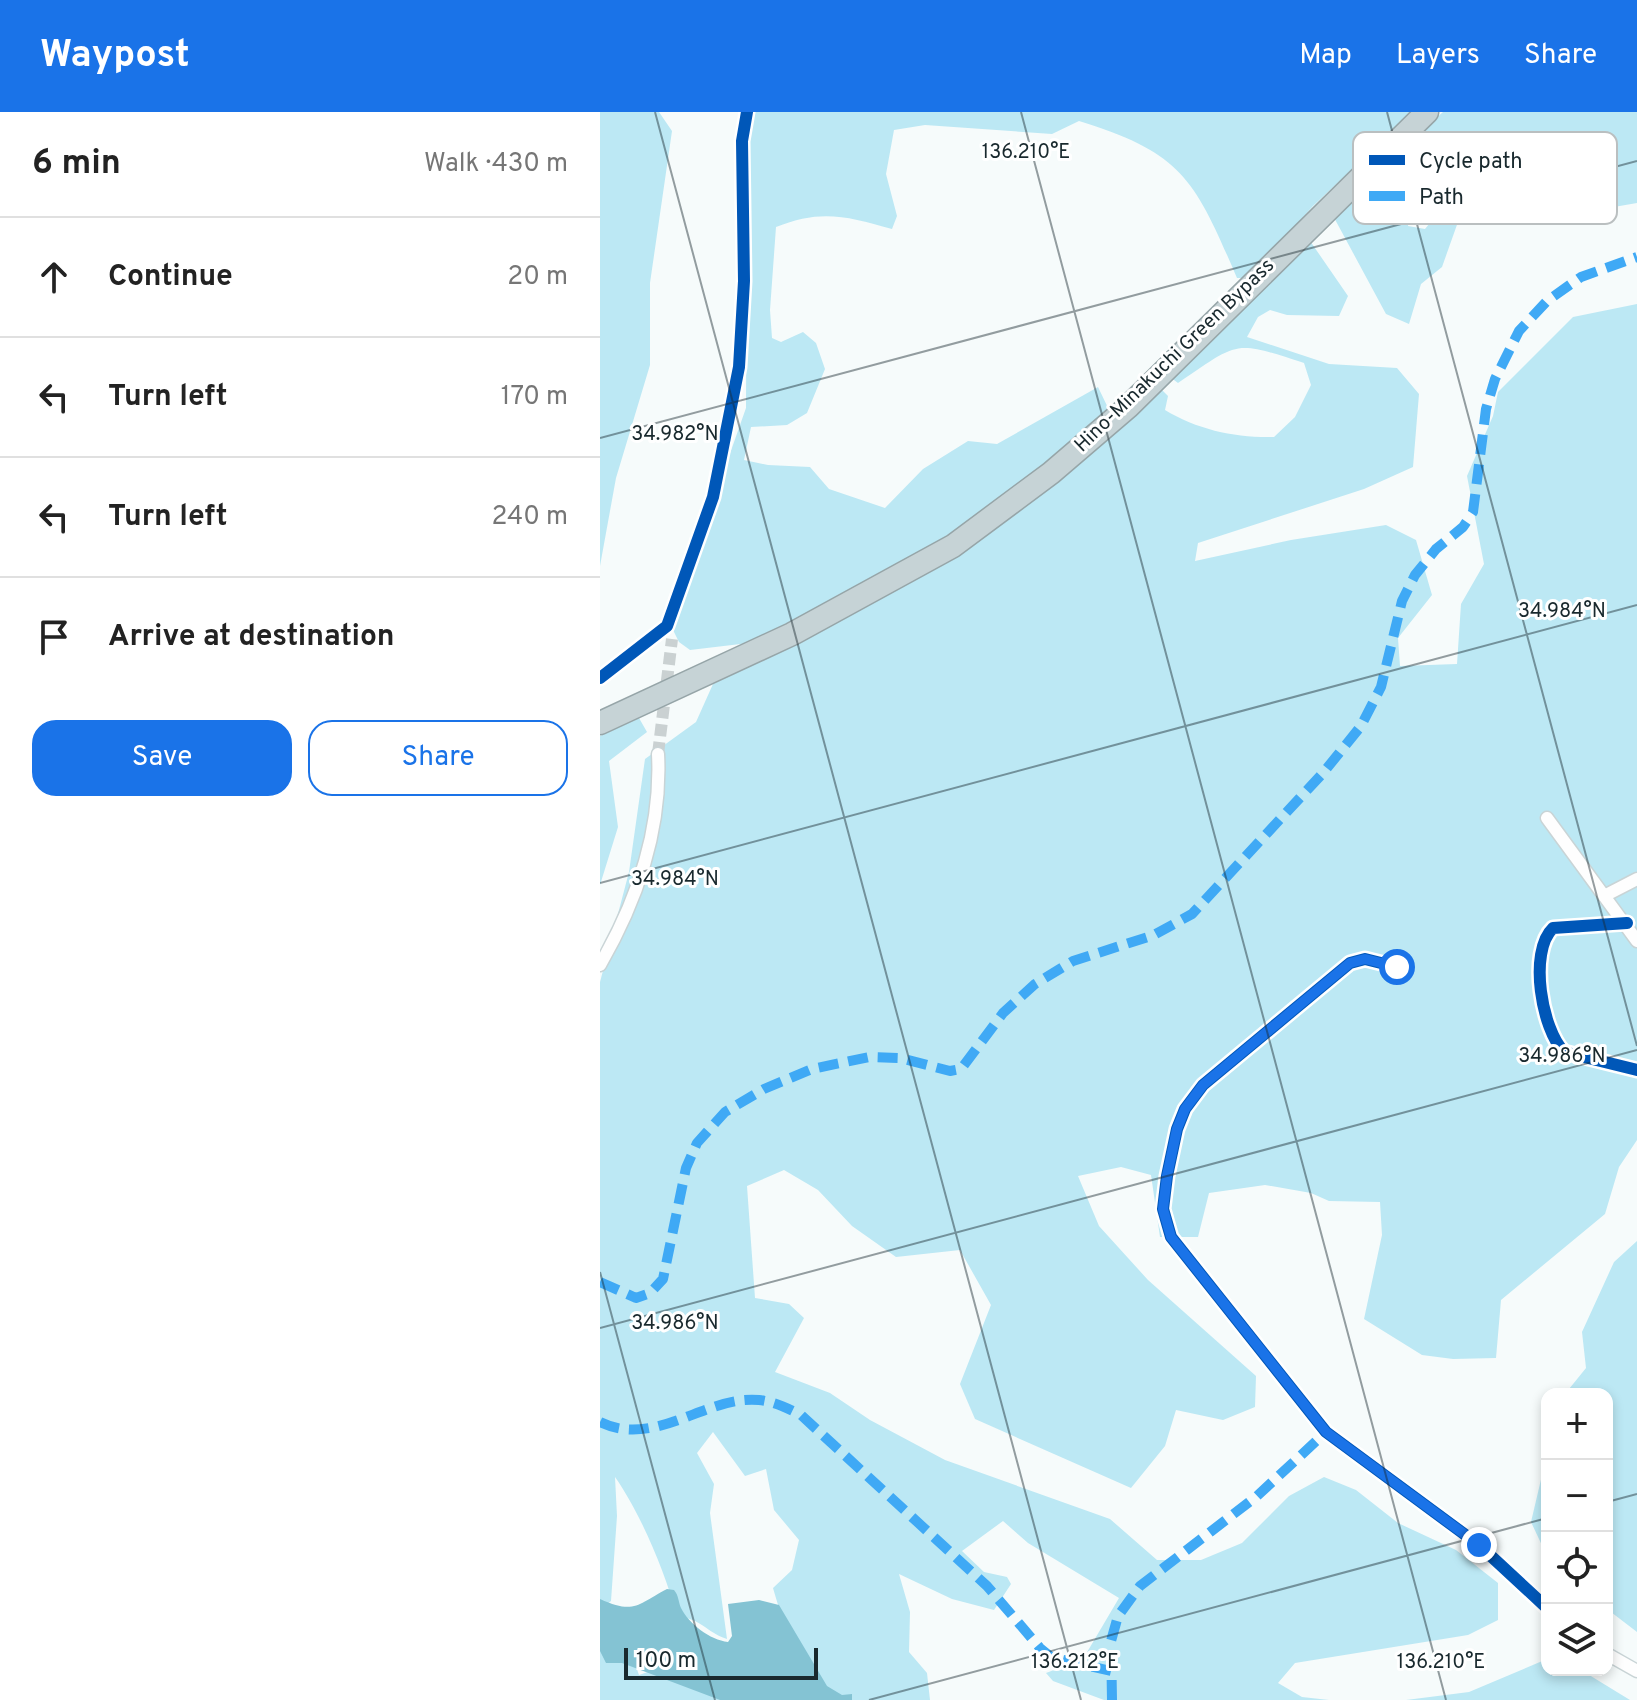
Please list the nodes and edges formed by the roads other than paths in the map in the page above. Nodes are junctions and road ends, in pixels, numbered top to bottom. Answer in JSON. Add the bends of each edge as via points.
{"nodes":[{"id":1,"x":747,"y":112,"type":"edge"},
{"id":2,"x":1427,"y":112,"type":"edge"},
{"id":3,"x":1407,"y":132,"type":"edge"},
{"id":4,"x":1353,"y":185,"type":"edge"},
{"id":5,"x":600,"y":678,"type":"edge"},
{"id":6,"x":600,"y":723,"type":"edge"},
{"id":7,"x":658,"y":754,"type":"tunnel mouth"},
{"id":8,"x":1547,"y":818,"type":"dead end"},
{"id":9,"x":1637,"y":879,"type":"edge"},
{"id":10,"x":1606,"y":895,"type":"junction"},
{"id":11,"x":1627,"y":923,"type":"junction"},
{"id":12,"x":1637,"y":941,"type":"edge"},
{"id":13,"x":600,"y":965,"type":"edge"},
{"id":14,"x":1397,"y":967,"type":"dead end"},
{"id":15,"x":1637,"y":1070,"type":"edge"},
{"id":16,"x":1543,"y":1604,"type":"edge"},
{"id":17,"x":1613,"y":1657,"type":"edge"},
{"id":18,"x":1637,"y":1671,"type":"edge"}],
"edges":[{"from":1,"to":5,"type":"street","via":[[742,141],[739,367],[713,497],[669,632]]},
{"from":2,"to":3,"type":"highway","name":"Hino-Minakuchi Green Bypass"},
{"from":4,"to":6,"type":"highway","name":"Hino-Minakuchi Green Bypass","via":[[1128,407],[965,537],[818,620]]},
{"from":7,"to":13,"type":"street","via":[[653,820],[637,894]]},
{"from":8,"to":10,"type":"street"},
{"from":9,"to":10,"type":"street"},
{"from":10,"to":11,"type":"street"},
{"from":11,"to":12,"type":"street"},
{"from":11,"to":15,"type":"street","via":[[1553,928],[1543,944],[1538,977],[1564,1052]]},
{"from":14,"to":16,"type":"street","via":[[1365,959],[1350,963],[1203,1085],[1177,1129],[1163,1209],[1171,1237],[1326,1432],[1479,1545]]},
{"from":17,"to":18,"type":"street"}]}
